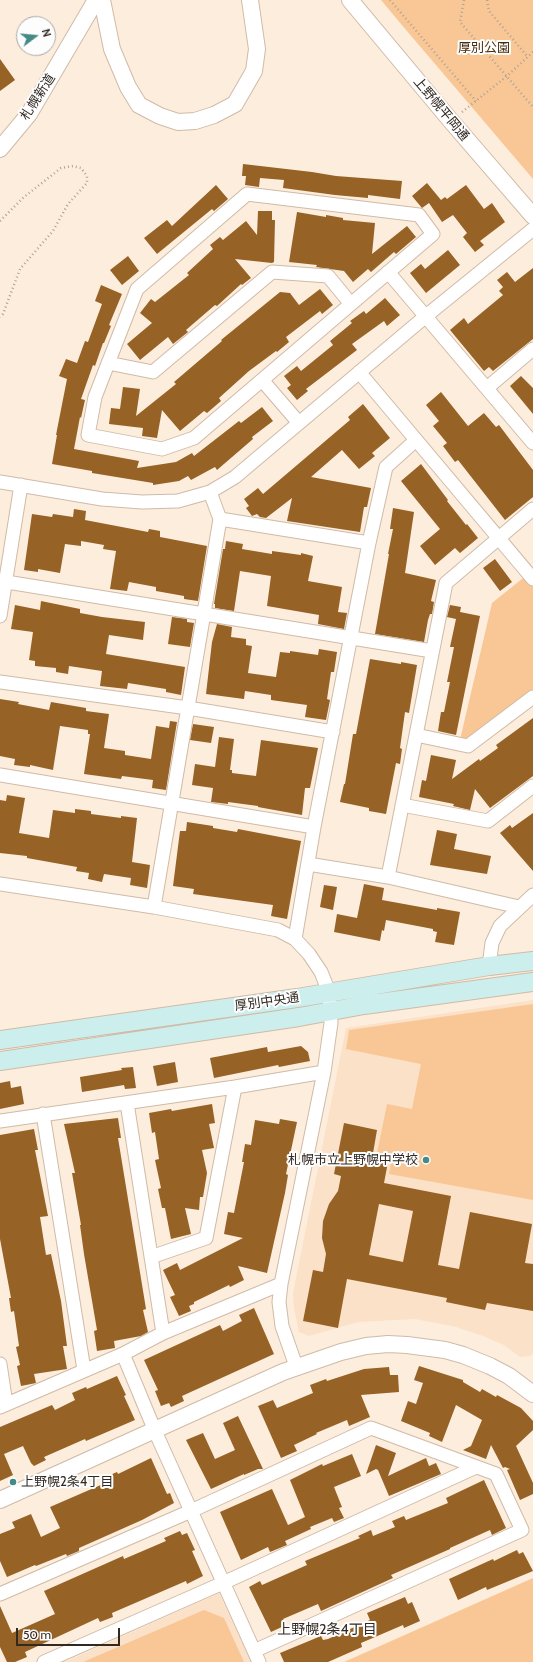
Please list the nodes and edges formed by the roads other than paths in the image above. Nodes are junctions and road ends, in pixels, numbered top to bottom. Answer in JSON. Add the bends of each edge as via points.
{"nodes":[{"id":1,"x":96,"y":0,"type":"edge"},
{"id":2,"x":102,"y":0,"type":"edge"},
{"id":3,"x":250,"y":0,"type":"edge"},
{"id":4,"x":350,"y":0,"type":"edge"},
{"id":5,"x":0,"y":149,"type":"edge"},
{"id":6,"x":533,"y":216,"type":"edge"},
{"id":7,"x":533,"y":229,"type":"edge"},
{"id":8,"x":388,"y":272,"type":"junction"},
{"id":9,"x":351,"y":304,"type":"junction"},
{"id":10,"x":426,"y":316,"type":"junction"},
{"id":11,"x":533,"y":349,"type":"edge"},
{"id":12,"x":108,"y":364,"type":"junction"},
{"id":13,"x":359,"y":372,"type":"junction"},
{"id":14,"x":262,"y":380,"type":"junction"},
{"id":15,"x":487,"y":388,"type":"junction"},
{"id":16,"x":299,"y":424,"type":"junction"},
{"id":17,"x":416,"y":440,"type":"junction"},
{"id":18,"x":533,"y":442,"type":"edge"},
{"id":19,"x":0,"y":482,"type":"edge"},
{"id":20,"x":21,"y":485,"type":"junction"},
{"id":21,"x":210,"y":492,"type":"junction"},
{"id":22,"x":533,"y":509,"type":"edge"},
{"id":23,"x":220,"y":519,"type":"junction"},
{"id":24,"x":499,"y":538,"type":"junction"},
{"id":25,"x":369,"y":543,"type":"junction"},
{"id":26,"x":533,"y":579,"type":"edge"},
{"id":27,"x":3,"y":581,"type":"edge"},
{"id":28,"x":204,"y":614,"type":"junction"},
{"id":29,"x":0,"y":616,"type":"edge"},
{"id":30,"x":351,"y":638,"type":"junction"},
{"id":31,"x":432,"y":651,"type":"junction"},
{"id":32,"x":0,"y":682,"type":"edge"},
{"id":33,"x":533,"y":697,"type":"edge"},
{"id":34,"x":188,"y":708,"type":"junction"},
{"id":35,"x":333,"y":732,"type":"junction"},
{"id":36,"x":416,"y":735,"type":"junction"},
{"id":37,"x":0,"y":775,"type":"edge"},
{"id":38,"x":533,"y":786,"type":"edge"},
{"id":39,"x":172,"y":803,"type":"junction"},
{"id":40,"x":402,"y":805,"type":"junction"},
{"id":41,"x":314,"y":826,"type":"junction"},
{"id":42,"x":308,"y":864,"type":"junction"},
{"id":43,"x":388,"y":877,"type":"junction"},
{"id":44,"x":0,"y":884,"type":"edge"},
{"id":45,"x":533,"y":895,"type":"edge"},
{"id":46,"x":154,"y":907,"type":"junction"},
{"id":47,"x":519,"y":907,"type":"junction"},
{"id":48,"x":295,"y":939,"type":"junction"},
{"id":49,"x":533,"y":961,"type":"edge"},
{"id":50,"x":489,"y":966,"type":"junction"},
{"id":51,"x":533,"y":982,"type":"edge"},
{"id":52,"x":329,"y":992,"type":"junction"},
{"id":53,"x":331,"y":1012,"type":"junction"},
{"id":54,"x":0,"y":1040,"type":"edge"},
{"id":55,"x":0,"y":1061,"type":"edge"},
{"id":56,"x":324,"y":1072,"type":"junction"},
{"id":57,"x":236,"y":1087,"type":"junction"},
{"id":58,"x":127,"y":1103,"type":"junction"},
{"id":59,"x":44,"y":1114,"type":"junction"},
{"id":60,"x":0,"y":1121,"type":"edge"},
{"id":61,"x":151,"y":1256,"type":"junction"},
{"id":62,"x":281,"y":1284,"type":"junction"},
{"id":63,"x":164,"y":1333,"type":"junction"},
{"id":64,"x":122,"y":1354,"type":"junction"},
{"id":65,"x":0,"y":1364,"type":"edge"},
{"id":66,"x":296,"y":1366,"type":"junction"},
{"id":67,"x":84,"y":1370,"type":"junction"},
{"id":68,"x":531,"y":1388,"type":"edge"},
{"id":69,"x":3,"y":1405,"type":"edge"},
{"id":70,"x":155,"y":1430,"type":"junction"},
{"id":71,"x":476,"y":1467,"type":"junction"},
{"id":72,"x":0,"y":1500,"type":"edge"},
{"id":73,"x":191,"y":1511,"type":"junction"},
{"id":74,"x":223,"y":1583,"type":"junction"},
{"id":75,"x":0,"y":1594,"type":"edge"},
{"id":76,"x":257,"y":1657,"type":"edge"},
{"id":77,"x":44,"y":1662,"type":"edge"}],
"edges":[{"from":1,"to":5,"type":"street","name":"札幌新道","via":[[30,114]]},
{"from":2,"to":3,"type":"street","via":[[112,50],[139,105],[178,122],[194,121],[214,115],[235,104],[254,72],[257,49]]},
{"from":4,"to":6,"type":"street","name":"上野幌平岡通"},
{"from":7,"to":10,"type":"street"},
{"from":8,"to":9,"type":"street"},
{"from":8,"to":10,"type":"street"},
{"from":8,"to":12,"type":"street","via":[[433,234],[419,215],[248,194],[137,289]]},
{"from":9,"to":12,"type":"street","via":[[328,276],[272,272],[153,372]]},
{"from":9,"to":14,"type":"street"},
{"from":10,"to":13,"type":"street"},
{"from":10,"to":15,"type":"street"},
{"from":11,"to":15,"type":"street"},
{"from":12,"to":14,"type":"street","via":[[95,397],[88,435],[162,449],[194,438]]},
{"from":13,"to":16,"type":"street"},
{"from":13,"to":17,"type":"street"},
{"from":14,"to":16,"type":"street"},
{"from":15,"to":18,"type":"street"},
{"from":16,"to":21,"type":"street","via":[[235,477]]},
{"from":17,"to":24,"type":"street"},
{"from":17,"to":25,"type":"street","via":[[386,467]]},
{"from":19,"to":20,"type":"street"},
{"from":20,"to":21,"type":"street","via":[[102,499],[142,502],[178,501]]},
{"from":20,"to":27,"type":"street"},
{"from":21,"to":23,"type":"street"},
{"from":22,"to":24,"type":"street"},
{"from":23,"to":25,"type":"street"},
{"from":23,"to":28,"type":"street"},
{"from":24,"to":26,"type":"street"},
{"from":24,"to":31,"type":"street","via":[[446,583]]},
{"from":25,"to":30,"type":"street"},
{"from":27,"to":28,"type":"street"},
{"from":27,"to":29,"type":"street"},
{"from":28,"to":30,"type":"street"},
{"from":28,"to":34,"type":"street"},
{"from":30,"to":31,"type":"street"},
{"from":30,"to":35,"type":"street"},
{"from":31,"to":36,"type":"street"},
{"from":32,"to":34,"type":"street"},
{"from":33,"to":36,"type":"street","via":[[468,746]]},
{"from":34,"to":35,"type":"street"},
{"from":34,"to":39,"type":"street"},
{"from":35,"to":41,"type":"street"},
{"from":36,"to":40,"type":"street"},
{"from":37,"to":39,"type":"street"},
{"from":38,"to":40,"type":"street","via":[[488,820]]},
{"from":39,"to":41,"type":"street"},
{"from":39,"to":46,"type":"street"},
{"from":40,"to":43,"type":"street"},
{"from":41,"to":42,"type":"street"},
{"from":42,"to":43,"type":"street"},
{"from":42,"to":48,"type":"street"},
{"from":43,"to":47,"type":"street"},
{"from":44,"to":46,"type":"street"},
{"from":45,"to":47,"type":"street"},
{"from":46,"to":48,"type":"street","via":[[278,930]]},
{"from":47,"to":50,"type":"street","via":[[500,926],[492,943]]},
{"from":48,"to":52,"type":"street","via":[[321,972]]},
{"from":49,"to":50,"type":"main road","name":"厚別中央通"},
{"from":50,"to":52,"type":"main road","name":"厚別中央通"},
{"from":51,"to":53,"type":"main road","name":"厚別中央通","via":[[364,1005]]},
{"from":52,"to":53,"type":"street"},
{"from":52,"to":54,"type":"main road","name":"厚別中央通"},
{"from":53,"to":55,"type":"main road","name":"厚別中央通"},
{"from":53,"to":56,"type":"street"},
{"from":56,"to":57,"type":"street"},
{"from":56,"to":62,"type":"street"},
{"from":57,"to":58,"type":"street"},
{"from":57,"to":61,"type":"street","via":[[206,1238]]},
{"from":58,"to":59,"type":"street"},
{"from":58,"to":61,"type":"street"},
{"from":59,"to":60,"type":"street"},
{"from":59,"to":67,"type":"street"},
{"from":61,"to":63,"type":"street"},
{"from":62,"to":63,"type":"street"},
{"from":62,"to":66,"type":"street","via":[[279,1302],[282,1326]]},
{"from":63,"to":64,"type":"street"},
{"from":64,"to":67,"type":"street"},
{"from":64,"to":70,"type":"street"},
{"from":65,"to":69,"type":"street"},
{"from":66,"to":68,"type":"street","via":[[366,1346],[407,1345],[463,1355]]},
{"from":66,"to":70,"type":"street"},
{"from":67,"to":69,"type":"street"},
{"from":70,"to":72,"type":"street"},
{"from":70,"to":73,"type":"street"},
{"from":71,"to":73,"type":"street","via":[[371,1428]]},
{"from":71,"to":74,"type":"street"},
{"from":71,"to":76,"type":"street","via":[[496,1474],[522,1530]]},
{"from":73,"to":74,"type":"street"},
{"from":73,"to":75,"type":"street"},
{"from":74,"to":76,"type":"street"},
{"from":74,"to":77,"type":"street"}]}
